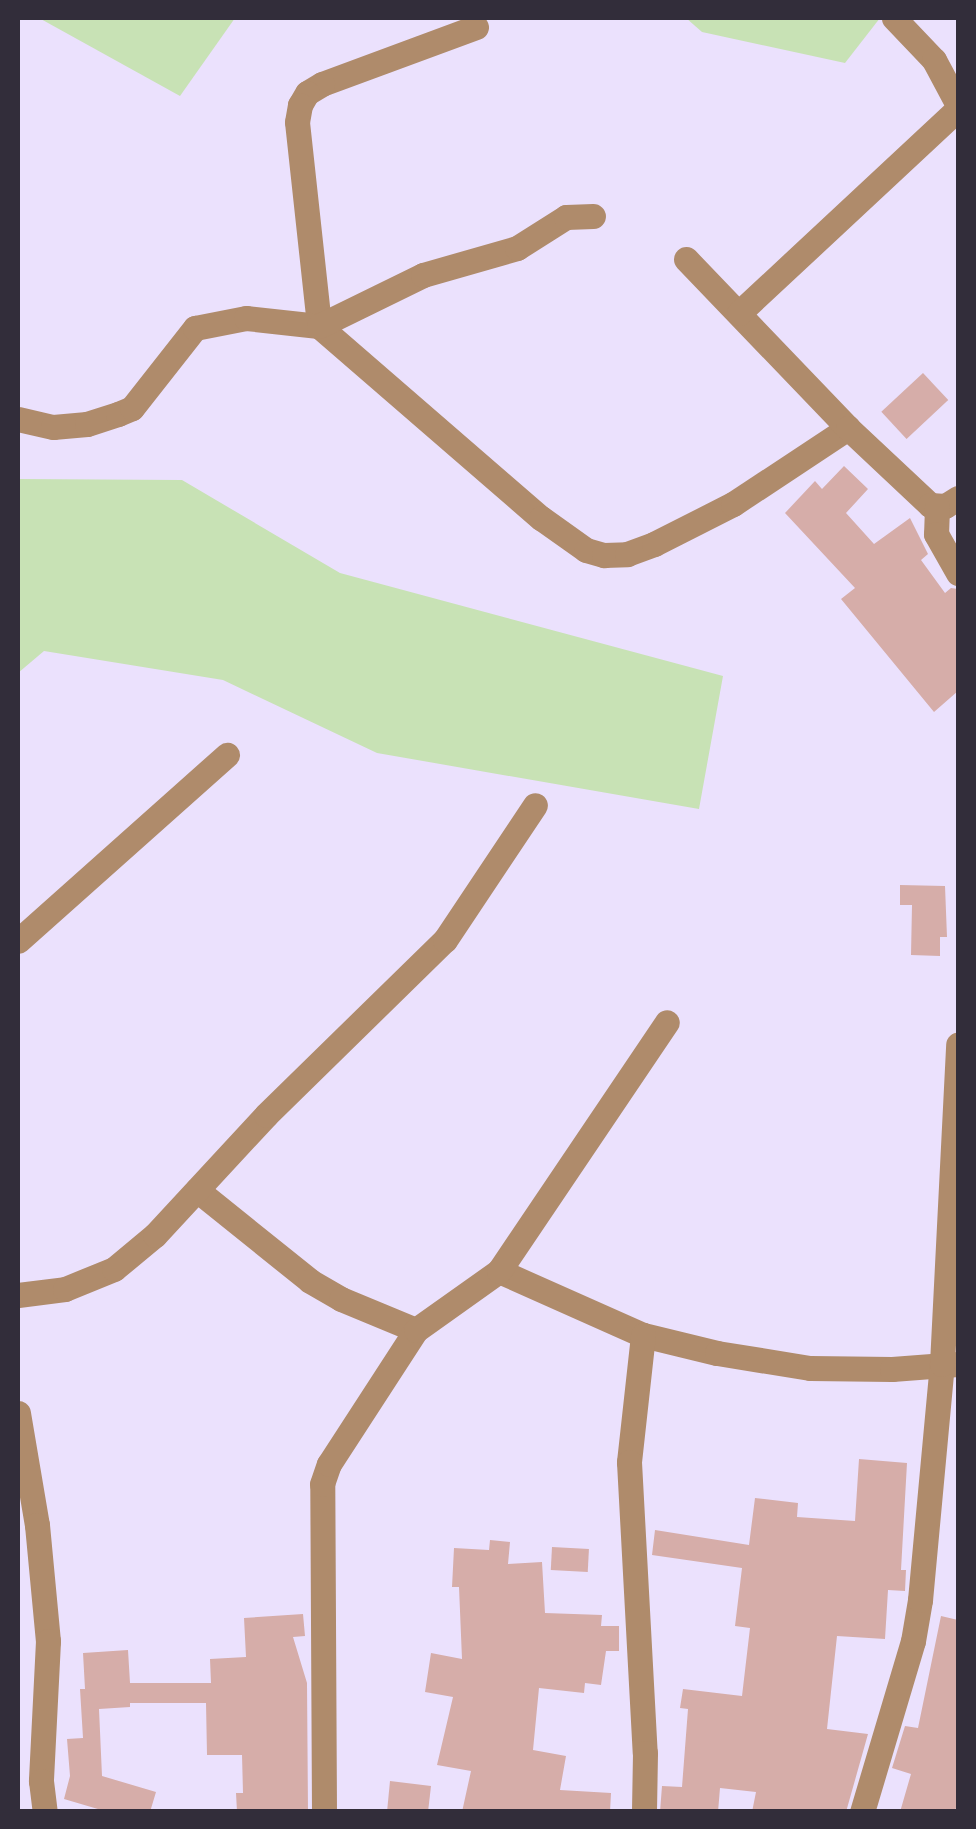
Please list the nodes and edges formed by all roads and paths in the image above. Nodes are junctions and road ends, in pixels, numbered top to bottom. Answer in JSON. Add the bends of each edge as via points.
{"nodes":[{"id":1,"x":894,"y":18,"type":"edge"},
{"id":2,"x":476,"y":27,"type":"dead end"},
{"id":3,"x":958,"y":107,"type":"edge"},
{"id":4,"x":593,"y":216,"type":"dead end"},
{"id":5,"x":686,"y":259,"type":"dead end"},
{"id":6,"x":739,"y":313,"type":"junction"},
{"id":7,"x":319,"y":326,"type":"junction"},
{"id":8,"x":18,"y":419,"type":"edge"},
{"id":9,"x":848,"y":428,"type":"junction"},
{"id":10,"x":948,"y":502,"type":"edge"},
{"id":11,"x":958,"y":573,"type":"edge"},
{"id":12,"x":227,"y":754,"type":"dead end"},
{"id":13,"x":534,"y":805,"type":"dead end"},
{"id":14,"x":18,"y":940,"type":"edge"},
{"id":15,"x":668,"y":1022,"type":"dead end"},
{"id":16,"x":958,"y":1044,"type":"edge"},
{"id":17,"x":197,"y":1190,"type":"junction"},
{"id":18,"x":499,"y":1272,"type":"junction"},
{"id":19,"x":18,"y":1294,"type":"edge"},
{"id":20,"x":416,"y":1330,"type":"junction"},
{"id":21,"x":642,"y":1336,"type":"junction"},
{"id":22,"x":950,"y":1364,"type":"edge"},
{"id":23,"x":18,"y":1413,"type":"edge"},
{"id":24,"x":45,"y":1812,"type":"edge"},
{"id":25,"x":324,"y":1812,"type":"edge"},
{"id":26,"x":644,"y":1812,"type":"edge"},
{"id":27,"x":862,"y":1812,"type":"edge"}],
"edges":[{"from":1,"to":3,"type":"street","via":[[934,60]]},
{"from":2,"to":7,"type":"street","via":[[322,84],[300,105]]},
{"from":3,"to":6,"type":"street"},
{"from":4,"to":7,"type":"street","via":[[566,217],[516,248],[422,276]]},
{"from":5,"to":6,"type":"street"},
{"from":6,"to":9,"type":"street"},
{"from":7,"to":8,"type":"street","via":[[246,318],[212,322],[184,338],[132,408],[87,424],[53,427]]},
{"from":7,"to":9,"type":"street","via":[[541,518],[604,556],[654,544],[733,504]]},
{"from":9,"to":10,"type":"street"},
{"from":10,"to":11,"type":"street","via":[[936,534]]},
{"from":12,"to":14,"type":"street"},
{"from":13,"to":17,"type":"street","via":[[445,940]]},
{"from":15,"to":18,"type":"street"},
{"from":16,"to":22,"type":"street"},
{"from":17,"to":19,"type":"street","via":[[114,1268],[65,1289]]},
{"from":17,"to":20,"type":"street","via":[[310,1281]]},
{"from":18,"to":20,"type":"street"},
{"from":18,"to":21,"type":"street"},
{"from":20,"to":25,"type":"street","via":[[368,1398],[322,1484]]},
{"from":21,"to":22,"type":"street","via":[[810,1368]]},
{"from":21,"to":26,"type":"street","via":[[630,1462]]},
{"from":22,"to":27,"type":"street","via":[[913,1641]]},
{"from":23,"to":24,"type":"street","via":[[48,1641]]}]}
